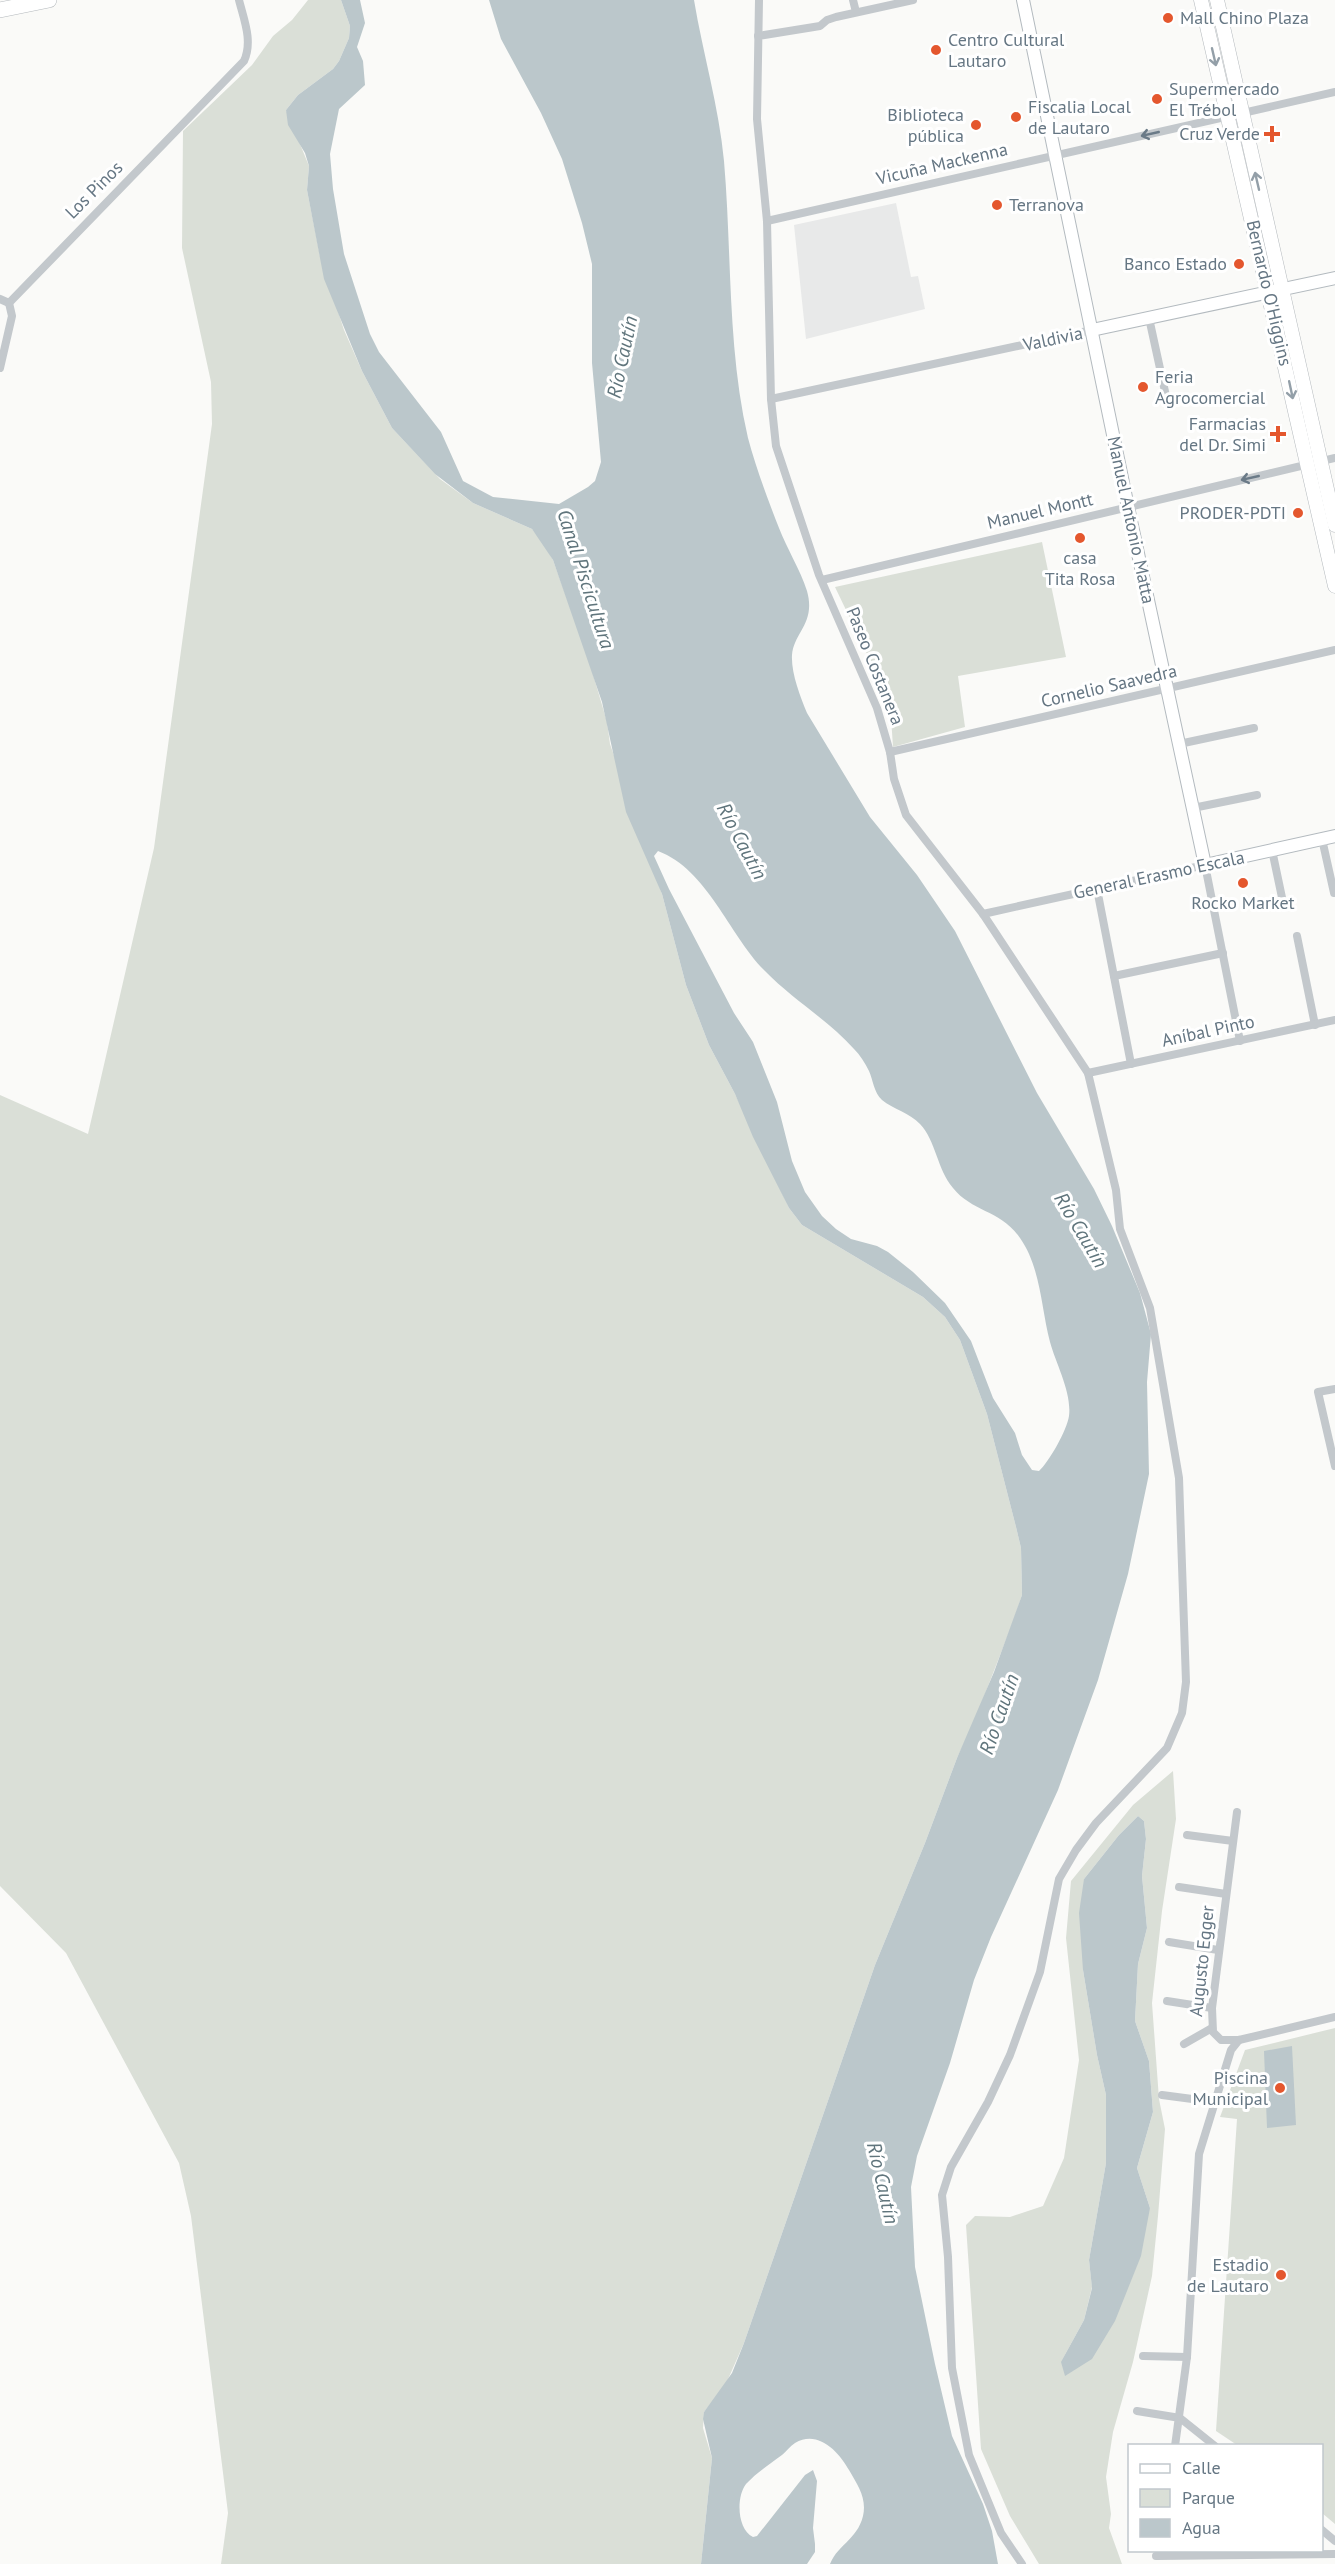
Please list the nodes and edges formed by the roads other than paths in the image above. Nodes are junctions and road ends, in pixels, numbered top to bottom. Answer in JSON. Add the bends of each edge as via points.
{"nodes":[{"id":1,"x":49,"y":0,"type":"edge"},
{"id":2,"x":239,"y":0,"type":"edge"},
{"id":3,"x":759,"y":0,"type":"edge"},
{"id":4,"x":853,"y":0,"type":"edge"},
{"id":5,"x":913,"y":0,"type":"edge"},
{"id":6,"x":1023,"y":0,"type":"edge"},
{"id":7,"x":1201,"y":0,"type":"edge"},
{"id":8,"x":1217,"y":0,"type":"edge"},
{"id":9,"x":0,"y":10,"type":"edge"},
{"id":10,"x":856,"y":12,"type":"junction"},
{"id":11,"x":758,"y":36,"type":"junction"},
{"id":12,"x":1335,"y":92,"type":"edge"},
{"id":13,"x":1242,"y":113,"type":"junction"},
{"id":14,"x":1227,"y":116,"type":"junction"},
{"id":15,"x":1056,"y":155,"type":"junction"},
{"id":16,"x":767,"y":220,"type":"junction"},
{"id":17,"x":1335,"y":278,"type":"edge"},
{"id":18,"x":1275,"y":290,"type":"junction"},
{"id":19,"x":0,"y":299,"type":"edge"},
{"id":20,"x":9,"y":303,"type":"junction"},
{"id":21,"x":1149,"y":318,"type":"junction"},
{"id":22,"x":1092,"y":330,"type":"junction"},
{"id":23,"x":0,"y":368,"type":"edge"},
{"id":24,"x":1166,"y":396,"type":"dead end"},
{"id":25,"x":771,"y":399,"type":"junction"},
{"id":26,"x":1335,"y":458,"type":"edge"},
{"id":27,"x":1313,"y":463,"type":"junction"},
{"id":28,"x":1128,"y":507,"type":"junction"},
{"id":29,"x":1335,"y":525,"type":"edge"},
{"id":30,"x":822,"y":580,"type":"junction"},
{"id":31,"x":1335,"y":586,"type":"edge"},
{"id":32,"x":1335,"y":650,"type":"edge"},
{"id":33,"x":1167,"y":690,"type":"junction"},
{"id":34,"x":1254,"y":728,"type":"dead end"},
{"id":35,"x":1179,"y":744,"type":"junction"},
{"id":36,"x":890,"y":752,"type":"junction"},
{"id":37,"x":1257,"y":795,"type":"dead end"},
{"id":38,"x":1193,"y":808,"type":"junction"},
{"id":39,"x":1335,"y":836,"type":"edge"},
{"id":40,"x":1322,"y":839,"type":"junction"},
{"id":41,"x":1272,"y":850,"type":"junction"},
{"id":42,"x":1205,"y":865,"type":"junction"},
{"id":43,"x":1097,"y":889,"type":"junction"},
{"id":44,"x":1334,"y":892,"type":"edge"},
{"id":45,"x":1284,"y":907,"type":"dead end"},
{"id":46,"x":983,"y":914,"type":"junction"},
{"id":47,"x":1297,"y":936,"type":"dead end"},
{"id":48,"x":1222,"y":953,"type":"junction"},
{"id":49,"x":1114,"y":976,"type":"junction"},
{"id":50,"x":1335,"y":1020,"type":"edge"},
{"id":51,"x":1315,"y":1025,"type":"junction"},
{"id":52,"x":1239,"y":1041,"type":"junction"},
{"id":53,"x":1131,"y":1064,"type":"junction"},
{"id":54,"x":1088,"y":1073,"type":"junction"},
{"id":55,"x":1335,"y":1389,"type":"edge"},
{"id":56,"x":1335,"y":1466,"type":"edge"},
{"id":57,"x":1237,"y":1812,"type":"dead end"},
{"id":58,"x":1187,"y":1835,"type":"dead end"},
{"id":59,"x":1233,"y":1841,"type":"junction"},
{"id":60,"x":1179,"y":1887,"type":"dead end"},
{"id":61,"x":1226,"y":1894,"type":"junction"},
{"id":62,"x":1169,"y":1942,"type":"dead end"},
{"id":63,"x":1218,"y":1950,"type":"junction"},
{"id":64,"x":1167,"y":2001,"type":"dead end"},
{"id":65,"x":1212,"y":2008,"type":"junction"},
{"id":66,"x":1335,"y":2017,"type":"edge"},
{"id":67,"x":1212,"y":2028,"type":"junction"},
{"id":68,"x":1239,"y":2040,"type":"junction"},
{"id":69,"x":1184,"y":2044,"type":"dead end"},
{"id":70,"x":1162,"y":2095,"type":"dead end"},
{"id":71,"x":1215,"y":2102,"type":"junction"},
{"id":72,"x":1143,"y":2356,"type":"dead end"},
{"id":73,"x":1187,"y":2357,"type":"junction"},
{"id":74,"x":1137,"y":2411,"type":"dead end"},
{"id":75,"x":1180,"y":2418,"type":"junction"},
{"id":76,"x":1175,"y":2444,"type":"edge"},
{"id":77,"x":1214,"y":2444,"type":"edge"},
{"id":78,"x":1323,"y":2531,"type":"edge"},
{"id":79,"x":1335,"y":2541,"type":"edge"},
{"id":80,"x":1216,"y":2553,"type":"edge"},
{"id":81,"x":1335,"y":2554,"type":"edge"},
{"id":82,"x":1156,"y":2557,"type":"edge"},
{"id":83,"x":1022,"y":2564,"type":"edge"}],
"edges":[{"from":1,"to":9,"type":"highway"},
{"from":2,"to":20,"type":"street","name":"Los Pinos","via":[[249,40],[244,61]]},
{"from":3,"to":11,"type":"street","name":"Paseo Costanera"},
{"from":4,"to":10,"type":"street"},
{"from":5,"to":10,"type":"street"},
{"from":6,"to":15,"type":"street","name":"Manuel Antonio Matta"},
{"from":7,"to":14,"type":"main road","name":"Bernardo O'Higgins","one_way":true},
{"from":8,"to":13,"type":"main road","name":"Bernardo O'Higgins"},
{"from":10,"to":11,"type":"street","via":[[827,20],[820,26]]},
{"from":11,"to":16,"type":"street","name":"Paseo Costanera","via":[[757,119]]},
{"from":12,"to":13,"type":"street","name":"Vicuña Mackenna"},
{"from":13,"to":14,"type":"street","name":"Vicuña Mackenna"},
{"from":18,"to":13,"type":"main road","name":"Bernardo O'Higgins","one_way":true},
{"from":14,"to":15,"type":"street","name":"Vicuña Mackenna","one_way":true},
{"from":14,"to":18,"type":"main road","name":"Bernardo O'Higgins"},
{"from":15,"to":16,"type":"street","name":"Vicuña Mackenna"},
{"from":15,"to":22,"type":"street","name":"Manuel Antonio Matta"},
{"from":16,"to":25,"type":"street","name":"Paseo Costanera"},
{"from":17,"to":18,"type":"street","name":"Valdivia"},
{"from":18,"to":21,"type":"street","name":"Valdivia"},
{"from":18,"to":27,"type":"main road","name":"Bernardo O'Higgins"},
{"from":19,"to":20,"type":"street"},
{"from":20,"to":23,"type":"street","via":[[12,316]]},
{"from":21,"to":22,"type":"street","name":"Valdivia"},
{"from":21,"to":24,"type":"street"},
{"from":22,"to":25,"type":"street","name":"Valdivia"},
{"from":22,"to":28,"type":"street","name":"Manuel Antonio Matta"},
{"from":25,"to":30,"type":"street","name":"Paseo Costanera","via":[[776,446]]},
{"from":26,"to":27,"type":"street","name":"Manuel Montt"},
{"from":27,"to":28,"type":"street","name":"Manuel Montt","one_way":true},
{"from":27,"to":29,"type":"main road","name":"Bernardo O'Higgins"},
{"from":27,"to":31,"type":"main road","name":"Bernardo O'Higgins"},
{"from":28,"to":30,"type":"street","name":"Manuel Montt"},
{"from":28,"to":33,"type":"street","name":"Manuel Antonio Matta"},
{"from":30,"to":36,"type":"street","name":"Paseo Costanera","via":[[877,708]]},
{"from":32,"to":33,"type":"street","name":"Cornelio Saavedra"},
{"from":33,"to":35,"type":"street","name":"Manuel Antonio Matta"},
{"from":33,"to":36,"type":"street","name":"Cornelio Saavedra"},
{"from":34,"to":35,"type":"street"},
{"from":35,"to":38,"type":"street","name":"Manuel Antonio Matta"},
{"from":36,"to":46,"type":"street","name":"Paseo Costanera","via":[[906,815]]},
{"from":37,"to":38,"type":"street"},
{"from":38,"to":42,"type":"street","name":"Manuel Antonio Matta"},
{"from":39,"to":40,"type":"street","name":"General Erasmo Escala"},
{"from":40,"to":41,"type":"street","name":"General Erasmo Escala"},
{"from":40,"to":44,"type":"street"},
{"from":41,"to":42,"type":"street","name":"General Erasmo Escala"},
{"from":41,"to":45,"type":"street"},
{"from":42,"to":43,"type":"street","name":"General Erasmo Escala"},
{"from":42,"to":48,"type":"street","name":"Manuel Antonio Matta"},
{"from":43,"to":46,"type":"street","name":"General Erasmo Escala"},
{"from":43,"to":49,"type":"street"},
{"from":46,"to":54,"type":"street","name":"Paseo Costanera"},
{"from":47,"to":51,"type":"street"},
{"from":48,"to":49,"type":"street"},
{"from":48,"to":52,"type":"street","name":"Manuel Antonio Matta"},
{"from":49,"to":53,"type":"street"},
{"from":50,"to":51,"type":"street","name":"Aníbal Pinto"},
{"from":51,"to":52,"type":"street","name":"Aníbal Pinto"},
{"from":52,"to":53,"type":"street","name":"Aníbal Pinto"},
{"from":53,"to":54,"type":"street","name":"Aníbal Pinto"},
{"from":54,"to":83,"type":"street","name":"Paseo Costanera","via":[[1116,1190],[1120,1228],[1150,1308],[1179,1478],[1186,1692],[1167,1748],[1096,1823],[1059,1878],[1040,1972],[1010,2055],[951,2167],[942,2195],[952,2368],[969,2455],[1001,2533]]},
{"from":55,"to":56,"type":"street","via":[[1318,1392]]},
{"from":57,"to":59,"type":"street","name":"Augusto Egger"},
{"from":58,"to":59,"type":"street"},
{"from":59,"to":61,"type":"street","name":"Augusto Egger"},
{"from":60,"to":61,"type":"street"},
{"from":61,"to":63,"type":"street","name":"Augusto Egger"},
{"from":62,"to":63,"type":"street"},
{"from":63,"to":65,"type":"street","name":"Augusto Egger"},
{"from":64,"to":65,"type":"street"},
{"from":65,"to":67,"type":"street","name":"Augusto Egger"},
{"from":66,"to":68,"type":"street"},
{"from":67,"to":68,"type":"street","name":"Augusto Egger","via":[[1221,2040]]},
{"from":67,"to":69,"type":"street"},
{"from":68,"to":71,"type":"street","via":[[1231,2050]]},
{"from":70,"to":71,"type":"street"},
{"from":71,"to":73,"type":"street","via":[[1199,2154]]},
{"from":72,"to":73,"type":"street"},
{"from":73,"to":75,"type":"street"},
{"from":74,"to":75,"type":"street"},
{"from":75,"to":76,"type":"street"},
{"from":75,"to":77,"type":"street"},
{"from":78,"to":79,"type":"street"},
{"from":80,"to":81,"type":"street"},
{"from":80,"to":82,"type":"street"}]}
